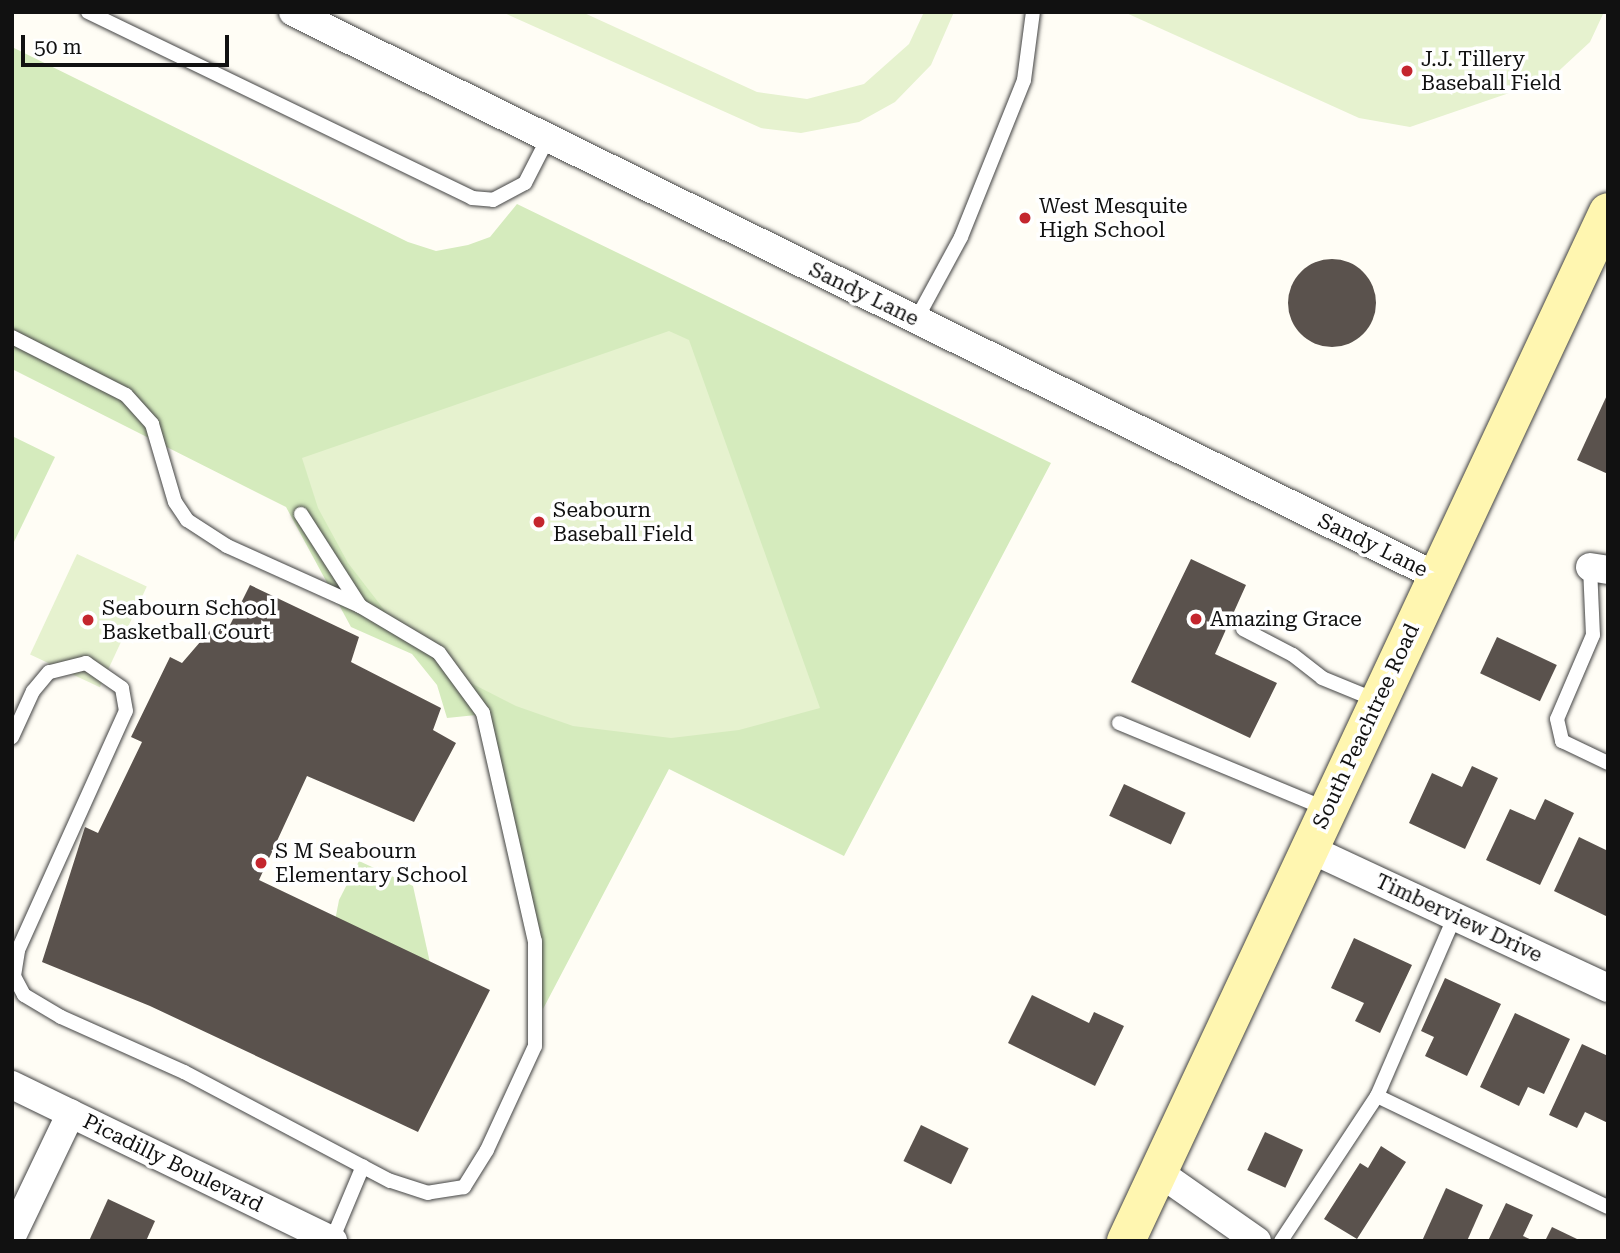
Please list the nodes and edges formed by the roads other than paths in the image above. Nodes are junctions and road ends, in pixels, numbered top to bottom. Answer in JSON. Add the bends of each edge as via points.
{"nodes":[{"id":1,"x":88,"y":12,"type":"edge"},
{"id":2,"x":293,"y":12,"type":"edge"},
{"id":3,"x":1033,"y":12,"type":"edge"},
{"id":4,"x":548,"y":138,"type":"junction"},
{"id":5,"x":1608,"y":212,"type":"edge"},
{"id":6,"x":916,"y":320,"type":"junction"},
{"id":7,"x":12,"y":337,"type":"edge"},
{"id":8,"x":301,"y":514,"type":"dead end"},
{"id":9,"x":1599,"y":569,"type":"edge"},
{"id":10,"x":1436,"y":576,"type":"junction"},
{"id":11,"x":360,"y":606,"type":"junction"},
{"id":12,"x":1243,"y":629,"type":"dead end"},
{"id":13,"x":1376,"y":700,"type":"junction"},
{"id":14,"x":1119,"y":723,"type":"dead end"},
{"id":15,"x":12,"y":737,"type":"edge"},
{"id":16,"x":1608,"y":763,"type":"edge"},
{"id":17,"x":1328,"y":809,"type":"junction"},
{"id":18,"x":1310,"y":849,"type":"junction"},
{"id":19,"x":1455,"y":916,"type":"junction"},
{"id":20,"x":1608,"y":988,"type":"edge"},
{"id":21,"x":12,"y":1085,"type":"edge"},
{"id":22,"x":1377,"y":1096,"type":"junction"},
{"id":23,"x":71,"y":1113,"type":"junction"},
{"id":24,"x":363,"y":1166,"type":"junction"},
{"id":25,"x":1157,"y":1171,"type":"junction"},
{"id":26,"x":1608,"y":1207,"type":"edge"},
{"id":27,"x":12,"y":1236,"type":"edge"},
{"id":28,"x":332,"y":1240,"type":"edge"},
{"id":29,"x":1126,"y":1241,"type":"edge"},
{"id":30,"x":1257,"y":1241,"type":"edge"},
{"id":31,"x":1281,"y":1241,"type":"edge"}],
"edges":[{"from":1,"to":4,"type":"lane","via":[[472,198],[493,200],[525,183]]},
{"from":2,"to":4,"type":"street","name":"Sandy Lane"},
{"from":3,"to":6,"type":"lane","via":[[1024,80],[961,237]]},
{"from":4,"to":6,"type":"street","name":"Sandy Lane"},
{"from":5,"to":10,"type":"main road","name":"South Peachtree Road"},
{"from":6,"to":10,"type":"street","name":"Sandy Lane"},
{"from":7,"to":11,"type":"lane","via":[[125,395],[152,424],[174,502],[187,520],[227,546]]},
{"from":8,"to":11,"type":"lane"},
{"from":9,"to":16,"type":"lane","via":[[1593,635],[1557,719],[1562,741]]},
{"from":10,"to":13,"type":"main road","name":"South Peachtree Road"},
{"from":11,"to":24,"type":"lane","via":[[439,653],[483,713],[535,942],[535,1046],[464,1187],[428,1193]]},
{"from":12,"to":13,"type":"lane","via":[[1293,655],[1322,678]]},
{"from":13,"to":17,"type":"main road","name":"South Peachtree Road"},
{"from":14,"to":17,"type":"lane"},
{"from":15,"to":24,"type":"lane","via":[[33,691],[49,672],[86,663],[122,688],[126,711],[18,950],[14,976],[24,995]]},
{"from":17,"to":18,"type":"main road","name":"South Peachtree Road"},
{"from":18,"to":19,"type":"street","name":"Timberview Drive"},
{"from":18,"to":25,"type":"main road","name":"South Peachtree Road"},
{"from":19,"to":20,"type":"street","name":"Timberview Drive"},
{"from":19,"to":22,"type":"lane"},
{"from":21,"to":23,"type":"street","name":"Picadilly Boulevard"},
{"from":22,"to":26,"type":"lane"},
{"from":22,"to":31,"type":"lane"},
{"from":23,"to":27,"type":"street"},
{"from":23,"to":28,"type":"street","name":"Picadilly Boulevard"},
{"from":24,"to":28,"type":"lane"},
{"from":25,"to":29,"type":"main road","name":"South Peachtree Road"},
{"from":25,"to":30,"type":"street"}]}
